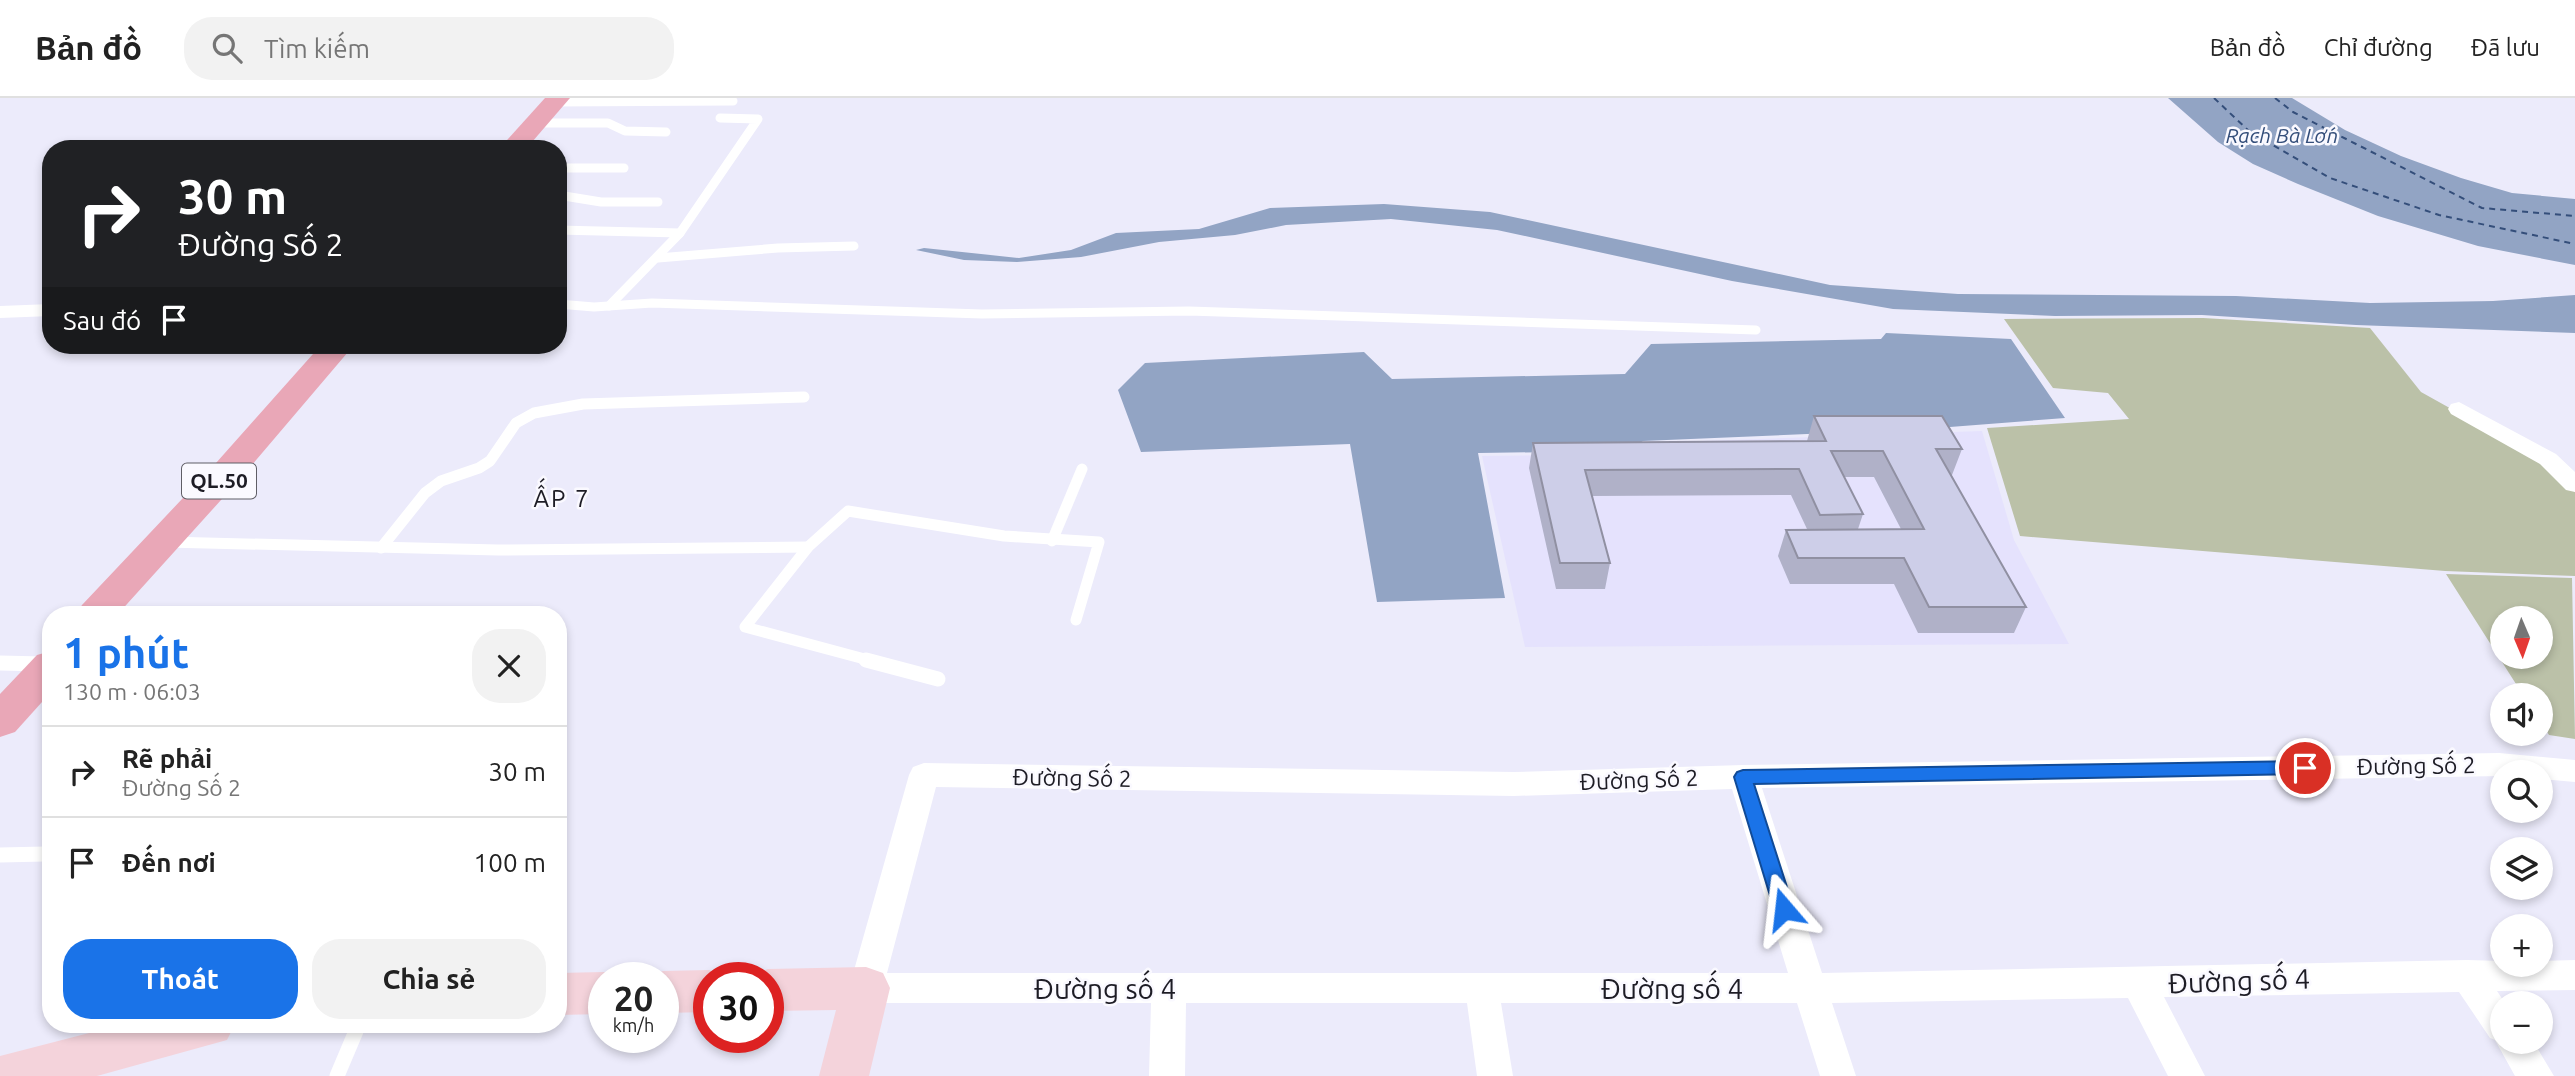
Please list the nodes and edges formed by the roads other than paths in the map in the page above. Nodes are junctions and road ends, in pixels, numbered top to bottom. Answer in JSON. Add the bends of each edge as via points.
{"nodes":[{"id":1,"x":556,"y":100,"type":"edge"},
{"id":2,"x":733,"y":100,"type":"dead end"},
{"id":3,"x":720,"y":118,"type":"dead end"},
{"id":4,"x":536,"y":122,"type":"junction"},
{"id":5,"x":666,"y":132,"type":"dead end"},
{"id":6,"x":520,"y":140,"type":"edge"},
{"id":7,"x":567,"y":168,"type":"edge"},
{"id":8,"x":624,"y":168,"type":"dead end"},
{"id":9,"x":567,"y":196,"type":"edge"},
{"id":10,"x":658,"y":202,"type":"dead end"},
{"id":11,"x":567,"y":230,"type":"edge"},
{"id":12,"x":680,"y":233,"type":"junction"},
{"id":13,"x":854,"y":246,"type":"dead end"},
{"id":14,"x":658,"y":258,"type":"junction"},
{"id":15,"x":567,"y":304,"type":"edge"},
{"id":16,"x":609,"y":306,"type":"junction"},
{"id":17,"x":42,"y":310,"type":"edge"},
{"id":18,"x":0,"y":312,"type":"edge"},
{"id":19,"x":1756,"y":330,"type":"dead end"},
{"id":20,"x":330,"y":354,"type":"edge"},
{"id":21,"x":804,"y":397,"type":"dead end"},
{"id":22,"x":2459,"y":409,"type":"dead end"},
{"id":23,"x":1082,"y":469,"type":"dead end"},
{"id":24,"x":2575,"y":485,"type":"edge"},
{"id":25,"x":1052,"y":541,"type":"junction"},
{"id":26,"x":162,"y":542,"type":"junction"},
{"id":27,"x":808,"y":547,"type":"junction"},
{"id":28,"x":381,"y":548,"type":"junction"},
{"id":29,"x":103,"y":606,"type":"edge"},
{"id":30,"x":1076,"y":620,"type":"dead end"},
{"id":31,"x":0,"y":663,"type":"edge"},
{"id":32,"x":42,"y":665,"type":"edge"},
{"id":33,"x":42,"y":675,"type":"edge"},
{"id":34,"x":938,"y":679,"type":"dead end"},
{"id":35,"x":0,"y":720,"type":"edge"},
{"id":36,"x":2575,"y":771,"type":"edge"},
{"id":37,"x":1743,"y":777,"type":"junction"},
{"id":38,"x":42,"y":853,"type":"edge"},
{"id":39,"x":0,"y":855,"type":"edge"},
{"id":40,"x":2467,"y":975,"type":"junction"},
{"id":41,"x":2575,"y":975,"type":"edge"},
{"id":42,"x":2140,"y":984,"type":"junction"},
{"id":43,"x":866,"y":988,"type":"junction"},
{"id":44,"x":1809,"y":988,"type":"junction"},
{"id":45,"x":1169,"y":989,"type":"junction"},
{"id":46,"x":1482,"y":989,"type":"junction"},
{"id":47,"x":784,"y":990,"type":"edge"},
{"id":48,"x":588,"y":993,"type":"edge"},
{"id":49,"x":567,"y":994,"type":"edge"},
{"id":50,"x":2490,"y":1009,"type":"edge"},
{"id":51,"x":175,"y":1033,"type":"edge"},
{"id":52,"x":355,"y":1033,"type":"edge"},
{"id":53,"x":2521,"y":1054,"type":"edge"},
{"id":54,"x":9,"y":1076,"type":"edge"},
{"id":55,"x":337,"y":1076,"type":"edge"},
{"id":56,"x":844,"y":1076,"type":"edge"},
{"id":57,"x":1167,"y":1076,"type":"edge"},
{"id":58,"x":1494,"y":1076,"type":"edge"},
{"id":59,"x":1838,"y":1076,"type":"edge"},
{"id":60,"x":2187,"y":1076,"type":"edge"},
{"id":61,"x":2536,"y":1076,"type":"edge"}],
"edges":[{"from":1,"to":2,"type":"lane"},
{"from":1,"to":4,"type":"main road"},
{"from":3,"to":12,"type":"lane","via":[[758,118]]},
{"from":4,"to":5,"type":"lane","via":[[608,123],[625,131]]},
{"from":4,"to":6,"type":"main road"},
{"from":7,"to":8,"type":"lane"},
{"from":9,"to":10,"type":"lane"},
{"from":11,"to":12,"type":"lane"},
{"from":12,"to":14,"type":"lane"},
{"from":13,"to":14,"type":"lane"},
{"from":14,"to":16,"type":"lane"},
{"from":15,"to":16,"type":"lane"},
{"from":16,"to":19,"type":"lane","via":[[652,303],[982,314],[1189,311]]},
{"from":17,"to":18,"type":"street"},
{"from":20,"to":26,"type":"main road","number":"QL.50"},
{"from":21,"to":28,"type":"lane","via":[[583,404],[534,413],[516,423],[490,461],[425,493]]},
{"from":22,"to":24,"type":"street","via":[[2548,459]]},
{"from":23,"to":25,"type":"lane"},
{"from":25,"to":27,"type":"lane","via":[[971,534],[848,511]]},
{"from":25,"to":30,"type":"lane","via":[[1098,542]]},
{"from":26,"to":28,"type":"lane"},
{"from":26,"to":29,"type":"main road","number":"QL.50"},
{"from":27,"to":28,"type":"lane"},
{"from":27,"to":34,"type":"lane","via":[[745,627]]},
{"from":31,"to":32,"type":"lane"},
{"from":33,"to":35,"type":"main road"},
{"from":36,"to":37,"type":"street","name":"Đường Số 2","via":[[2499,764]]},
{"from":37,"to":43,"type":"street","name":"Đường Số 2","via":[[1514,784],[924,775]]},
{"from":37,"to":44,"type":"street"},
{"from":38,"to":39,"type":"lane"},
{"from":40,"to":41,"type":"street","name":"Đường số 4"},
{"from":40,"to":42,"type":"street","name":"Đường số 4"},
{"from":40,"to":50,"type":"street"},
{"from":42,"to":44,"type":"street","name":"Đường số 4"},
{"from":42,"to":60,"type":"street"},
{"from":43,"to":45,"type":"street","name":"Đường số 4"},
{"from":43,"to":47,"type":"street","name":"Đường số 4"},
{"from":43,"to":56,"type":"street"},
{"from":44,"to":46,"type":"street","name":"Đường số 4"},
{"from":44,"to":59,"type":"street"},
{"from":45,"to":46,"type":"street","name":"Đường số 4"},
{"from":45,"to":57,"type":"street"},
{"from":46,"to":58,"type":"street"},
{"from":48,"to":49,"type":"street"},
{"from":51,"to":54,"type":"street"},
{"from":52,"to":55,"type":"lane"},
{"from":53,"to":61,"type":"street"}]}
